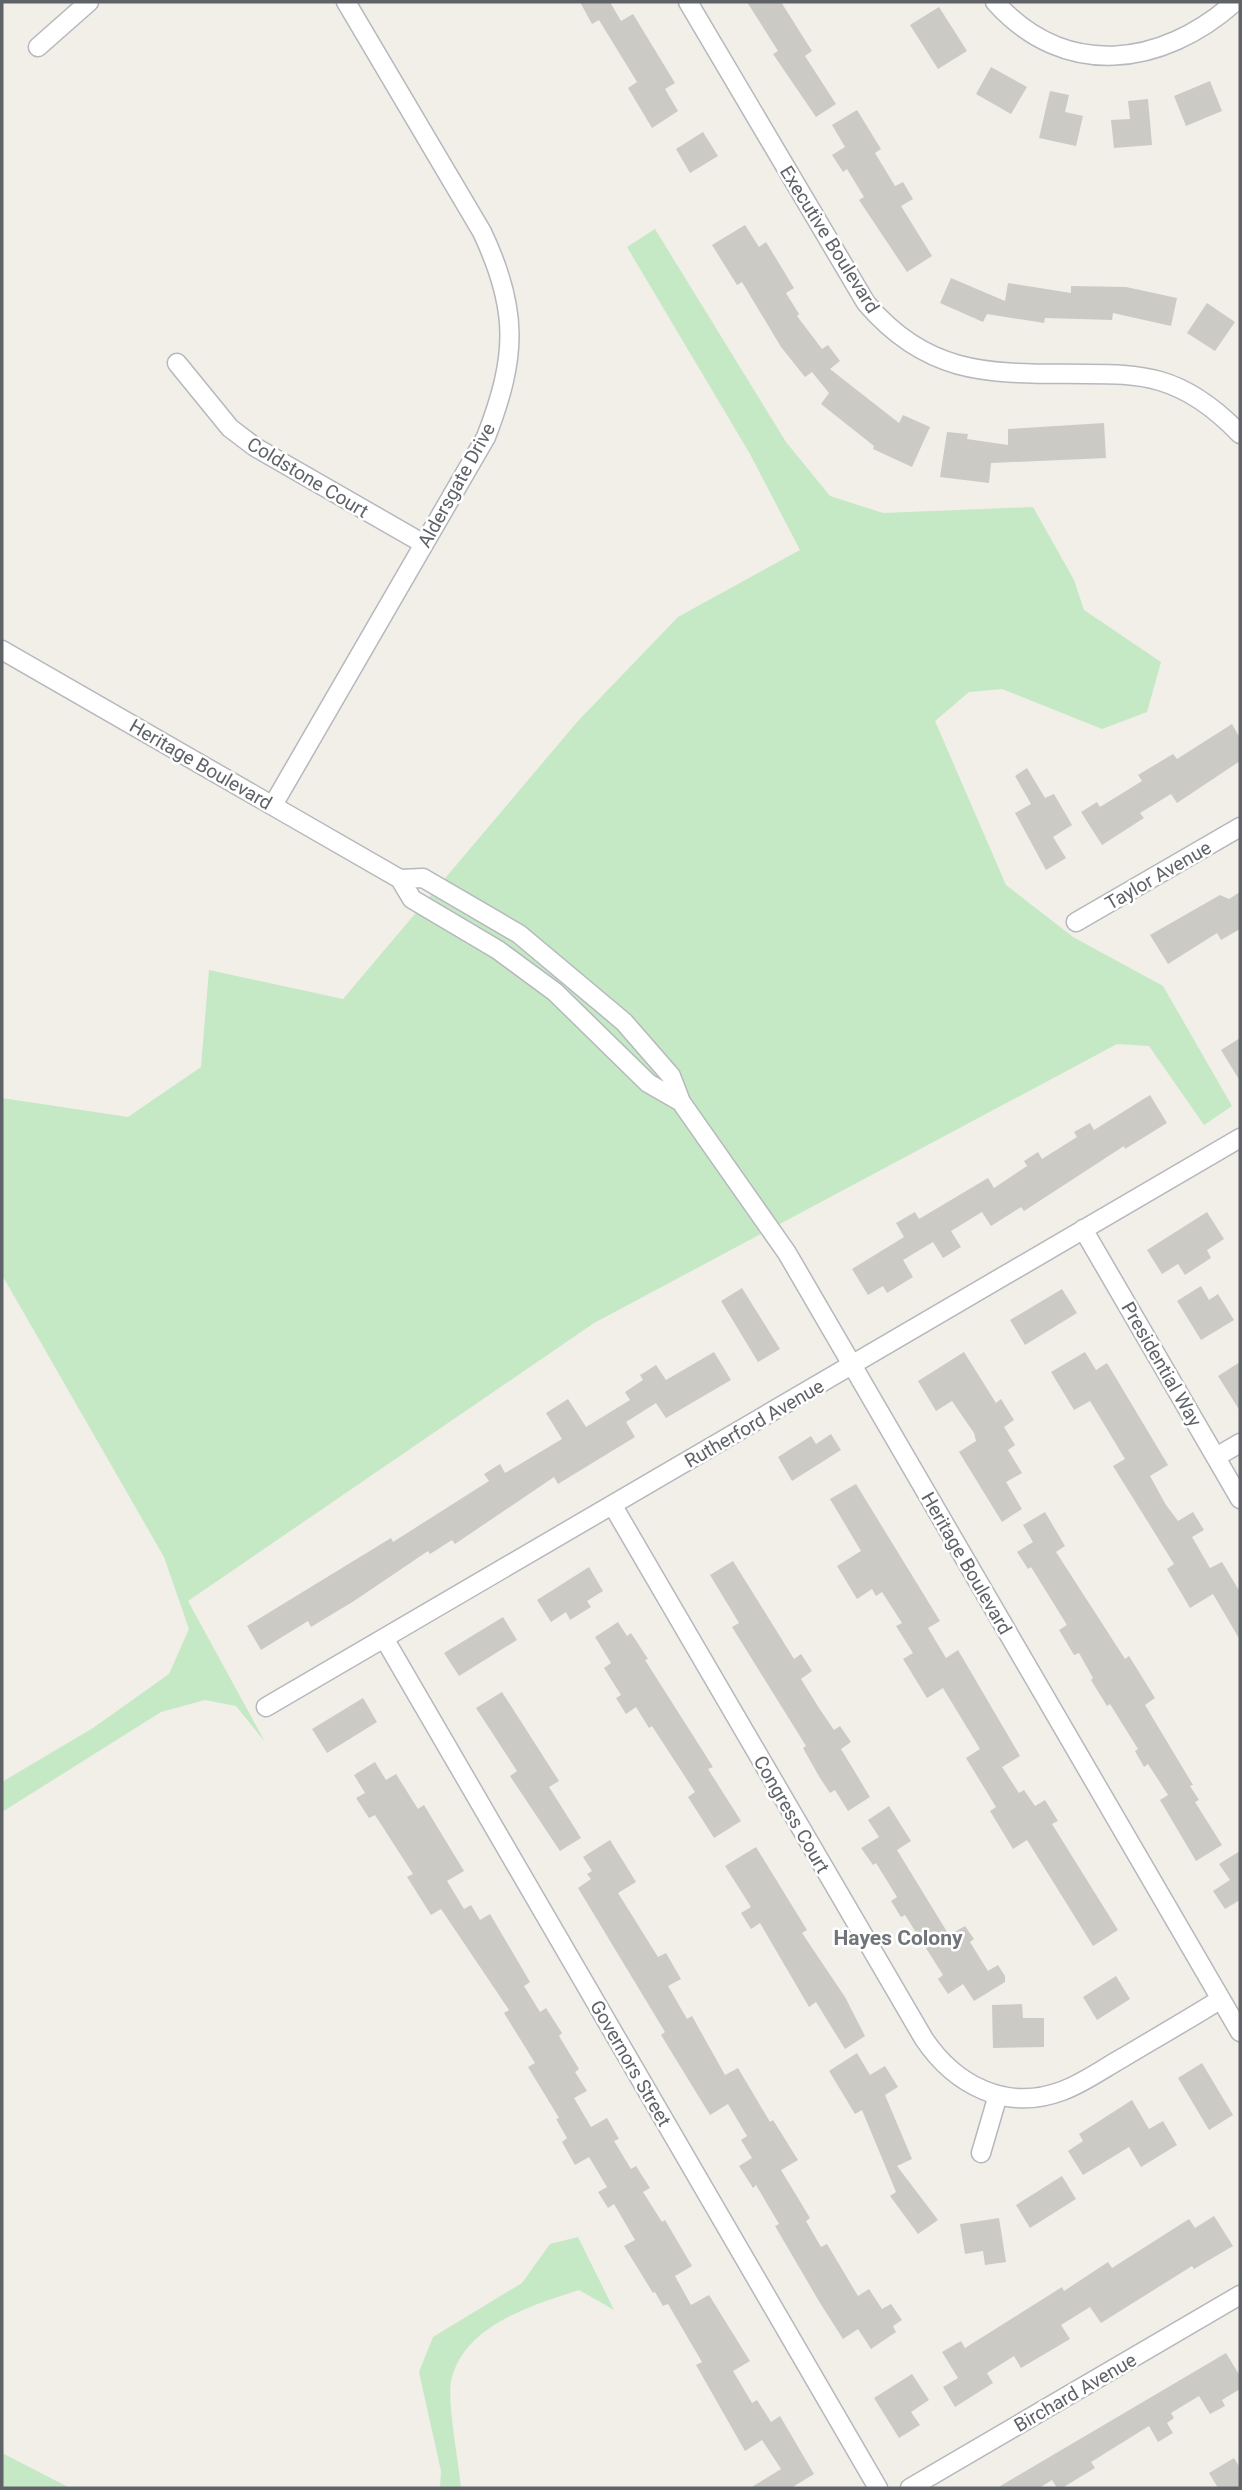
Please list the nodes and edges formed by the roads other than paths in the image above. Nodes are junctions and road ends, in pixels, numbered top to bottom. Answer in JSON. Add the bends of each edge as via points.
{"nodes":[{"id":1,"x":89,"y":2,"type":"edge"},
{"id":2,"x":346,"y":2,"type":"edge"},
{"id":3,"x":688,"y":2,"type":"edge"},
{"id":4,"x":995,"y":2,"type":"edge"},
{"id":5,"x":1235,"y":2,"type":"edge"},
{"id":6,"x":38,"y":47,"type":"dead end"},
{"id":7,"x":177,"y":363,"type":"dead end"},
{"id":8,"x":1240,"y":434,"type":"edge"},
{"id":9,"x":424,"y":544,"type":"junction"},
{"id":10,"x":2,"y":650,"type":"edge"},
{"id":11,"x":273,"y":805,"type":"junction"},
{"id":12,"x":1240,"y":827,"type":"edge"},
{"id":13,"x":400,"y":878,"type":"junction"},
{"id":14,"x":1076,"y":922,"type":"dead end"},
{"id":15,"x":681,"y":1102,"type":"junction"},
{"id":16,"x":1240,"y":1138,"type":"edge"},
{"id":17,"x":1083,"y":1229,"type":"junction"},
{"id":18,"x":852,"y":1365,"type":"junction"},
{"id":19,"x":1240,"y":1443,"type":"edge"},
{"id":20,"x":1216,"y":1457,"type":"junction"},
{"id":21,"x":1240,"y":1499,"type":"edge"},
{"id":22,"x":613,"y":1506,"type":"junction"},
{"id":23,"x":384,"y":1638,"type":"junction"},
{"id":24,"x":266,"y":1707,"type":"dead end"},
{"id":25,"x":1221,"y":1999,"type":"junction"},
{"id":26,"x":1240,"y":2032,"type":"edge"},
{"id":27,"x":998,"y":2095,"type":"junction"},
{"id":28,"x":981,"y":2153,"type":"dead end"},
{"id":29,"x":1240,"y":2295,"type":"edge"},
{"id":30,"x":878,"y":2488,"type":"edge"},
{"id":31,"x":910,"y":2488,"type":"edge"}],
"edges":[{"from":1,"to":6,"type":"street"},
{"from":2,"to":9,"type":"street","name":"Aldersgate Drive","via":[[482,232],[505,287],[510,356],[503,395],[486,437]]},
{"from":3,"to":8,"type":"street","name":"Executive Boulevard","via":[[866,303],[899,337],[933,358],[976,371],[1117,374],[1159,381],[1194,396]]},
{"from":4,"to":5,"type":"street","via":[[1052,44],[1106,56],[1164,48],[1211,23]]},
{"from":7,"to":9,"type":"street","name":"Coldstone Court","via":[[230,428]]},
{"from":9,"to":11,"type":"street","name":"Aldersgate Drive"},
{"from":10,"to":11,"type":"street","name":"Heritage Boulevard"},
{"from":11,"to":13,"type":"street","name":"Heritage Boulevard"},
{"from":12,"to":14,"type":"street","name":"Taylor Avenue"},
{"from":13,"to":15,"type":"street","name":"Heritage Boulevard","via":[[412,899],[498,950],[545,985],[648,1083]]},
{"from":13,"to":15,"type":"street","name":"Heritage Boulevard","via":[[423,878],[519,934],[634,1032],[671,1076]]},
{"from":15,"to":18,"type":"street","name":"Heritage Boulevard","via":[[787,1253]]},
{"from":16,"to":17,"type":"street","name":"Rutherford Avenue"},
{"from":17,"to":18,"type":"street","name":"Rutherford Avenue"},
{"from":17,"to":20,"type":"street","name":"Presidential Way"},
{"from":18,"to":22,"type":"street","name":"Rutherford Avenue"},
{"from":18,"to":25,"type":"street","name":"Heritage Boulevard"},
{"from":19,"to":20,"type":"street"},
{"from":20,"to":21,"type":"street","name":"Presidential Way"},
{"from":22,"to":23,"type":"street","name":"Rutherford Avenue"},
{"from":22,"to":27,"type":"street","name":"Congress Court","via":[[923,2039],[962,2081]]},
{"from":23,"to":24,"type":"street","name":"Rutherford Avenue"},
{"from":23,"to":30,"type":"street","name":"Governors Street"},
{"from":25,"to":26,"type":"street","name":"Heritage Boulevard"},
{"from":25,"to":27,"type":"street","name":"Congress Court","via":[[1063,2091],[1022,2099]]},
{"from":27,"to":28,"type":"street"},
{"from":29,"to":31,"type":"street","name":"Birchard Avenue"}]}
